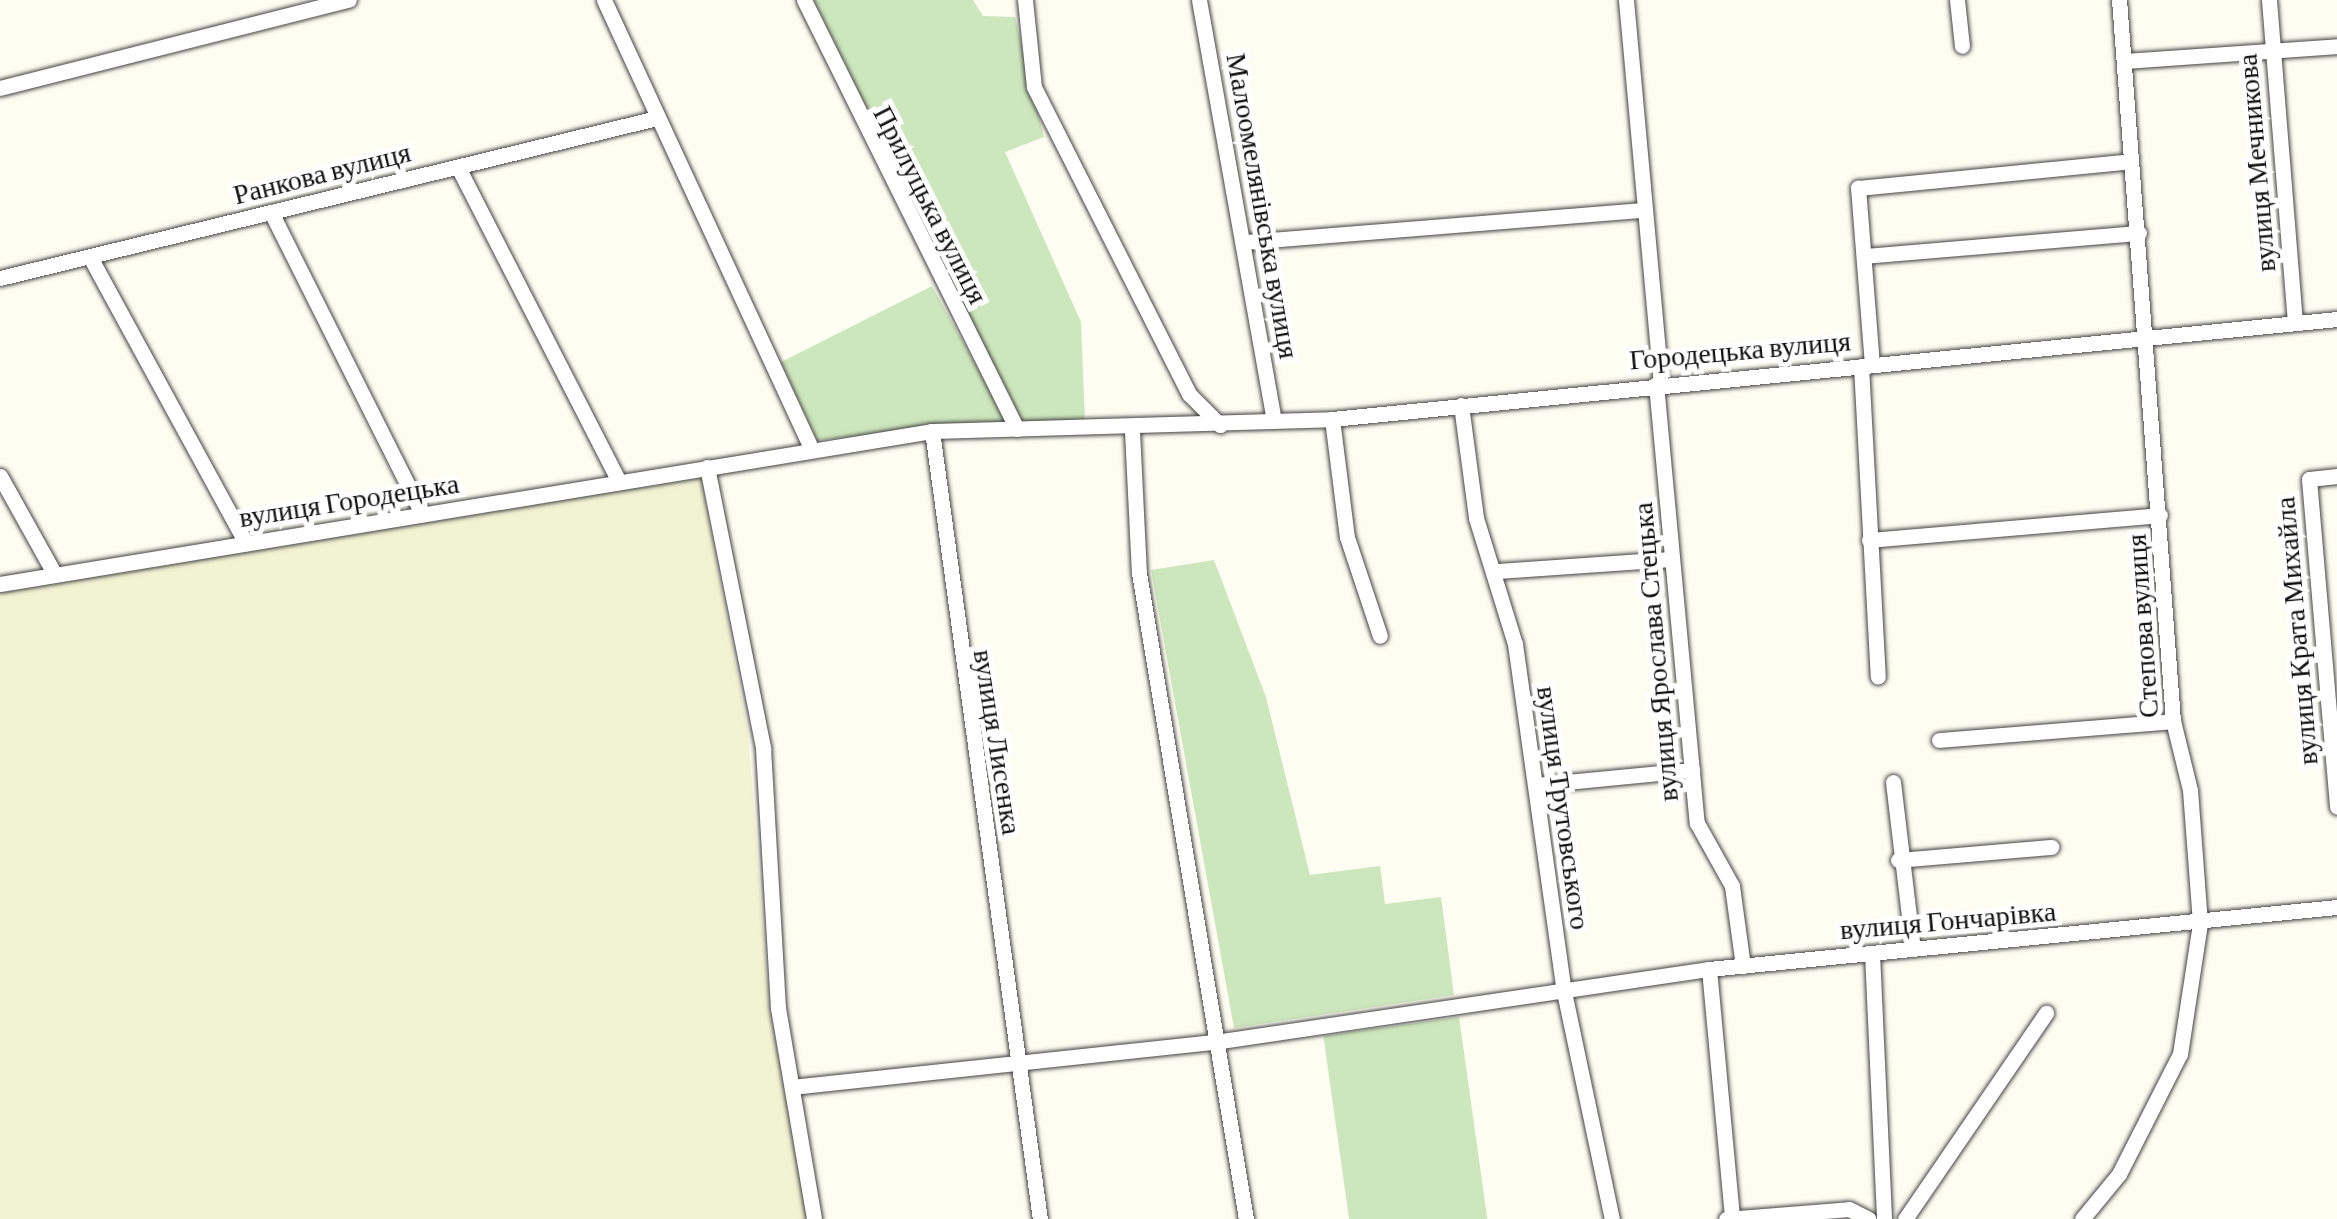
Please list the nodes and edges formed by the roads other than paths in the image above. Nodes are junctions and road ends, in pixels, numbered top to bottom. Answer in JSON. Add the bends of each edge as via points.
{"nodes":[{"id":1,"x":349,"y":0,"type":"edge"},
{"id":2,"x":604,"y":0,"type":"edge"},
{"id":3,"x":804,"y":0,"type":"edge"},
{"id":4,"x":1025,"y":0,"type":"edge"},
{"id":5,"x":1199,"y":0,"type":"edge"},
{"id":6,"x":1626,"y":0,"type":"edge"},
{"id":7,"x":1957,"y":0,"type":"edge"},
{"id":8,"x":2119,"y":0,"type":"edge"},
{"id":9,"x":2269,"y":0,"type":"edge"},
{"id":10,"x":1962,"y":46,"type":"dead end"},
{"id":11,"x":2337,"y":46,"type":"edge"},
{"id":12,"x":2273,"y":49,"type":"junction"},
{"id":13,"x":2125,"y":61,"type":"junction"},
{"id":14,"x":0,"y":88,"type":"edge"},
{"id":15,"x":656,"y":118,"type":"junction"},
{"id":16,"x":2131,"y":161,"type":"junction"},
{"id":17,"x":458,"y":167,"type":"junction"},
{"id":18,"x":1642,"y":210,"type":"junction"},
{"id":19,"x":271,"y":212,"type":"junction"},
{"id":20,"x":2139,"y":233,"type":"junction"},
{"id":21,"x":1244,"y":242,"type":"junction"},
{"id":22,"x":1864,"y":256,"type":"junction"},
{"id":23,"x":90,"y":257,"type":"junction"},
{"id":24,"x":0,"y":278,"type":"edge"},
{"id":25,"x":2337,"y":319,"type":"edge"},
{"id":26,"x":2296,"y":323,"type":"junction"},
{"id":27,"x":2150,"y":334,"type":"junction"},
{"id":28,"x":1867,"y":366,"type":"junction"},
{"id":29,"x":1658,"y":384,"type":"junction"},
{"id":30,"x":1461,"y":405,"type":"junction"},
{"id":31,"x":1332,"y":419,"type":"junction"},
{"id":32,"x":1274,"y":420,"type":"junction"},
{"id":33,"x":1220,"y":425,"type":"junction"},
{"id":34,"x":1017,"y":428,"type":"junction"},
{"id":35,"x":932,"y":431,"type":"junction"},
{"id":36,"x":1140,"y":431,"type":"junction"},
{"id":37,"x":811,"y":449,"type":"junction"},
{"id":38,"x":707,"y":467,"type":"junction"},
{"id":39,"x":0,"y":476,"type":"edge"},
{"id":40,"x":2337,"y":476,"type":"edge"},
{"id":41,"x":619,"y":482,"type":"junction"},
{"id":42,"x":422,"y":514,"type":"junction"},
{"id":43,"x":2160,"y":515,"type":"junction"},
{"id":44,"x":1869,"y":540,"type":"junction"},
{"id":45,"x":246,"y":543,"type":"junction"},
{"id":46,"x":1671,"y":559,"type":"junction"},
{"id":47,"x":1498,"y":571,"type":"junction"},
{"id":48,"x":55,"y":575,"type":"junction"},
{"id":49,"x":0,"y":584,"type":"edge"},
{"id":50,"x":1380,"y":636,"type":"dead end"},
{"id":51,"x":1878,"y":677,"type":"dead end"},
{"id":52,"x":2173,"y":721,"type":"junction"},
{"id":53,"x":1939,"y":740,"type":"dead end"},
{"id":54,"x":1692,"y":770,"type":"junction"},
{"id":55,"x":1894,"y":782,"type":"dead end"},
{"id":56,"x":1535,"y":786,"type":"junction"},
{"id":57,"x":2337,"y":807,"type":"edge"},
{"id":58,"x":2052,"y":847,"type":"dead end"},
{"id":59,"x":1898,"y":860,"type":"junction"},
{"id":60,"x":2337,"y":907,"type":"edge"},
{"id":61,"x":2200,"y":923,"type":"junction"},
{"id":62,"x":1913,"y":949,"type":"junction"},
{"id":63,"x":1872,"y":953,"type":"junction"},
{"id":64,"x":1743,"y":966,"type":"junction"},
{"id":65,"x":1709,"y":968,"type":"junction"},
{"id":66,"x":1564,"y":986,"type":"junction"},
{"id":67,"x":2046,"y":1013,"type":"dead end"},
{"id":68,"x":1220,"y":1041,"type":"junction"},
{"id":69,"x":1020,"y":1060,"type":"junction"},
{"id":70,"x":792,"y":1087,"type":"junction"},
{"id":71,"x":814,"y":1219,"type":"edge"},
{"id":72,"x":1040,"y":1219,"type":"edge"},
{"id":73,"x":1246,"y":1219,"type":"edge"},
{"id":74,"x":1612,"y":1219,"type":"edge"},
{"id":75,"x":1729,"y":1219,"type":"edge"},
{"id":76,"x":1870,"y":1219,"type":"edge"},
{"id":77,"x":1884,"y":1219,"type":"edge"},
{"id":78,"x":1905,"y":1219,"type":"edge"},
{"id":79,"x":2082,"y":1219,"type":"edge"}],
"edges":[{"from":1,"to":14,"type":"street"},
{"from":2,"to":15,"type":"street"},
{"from":3,"to":34,"type":"street","name":"Прилуцька вулиця"},
{"from":4,"to":33,"type":"street","via":[[1034,88],[1189,394]]},
{"from":5,"to":21,"type":"street","name":"Малоомелянівська вулиця"},
{"from":6,"to":18,"type":"street","name":"вулиця Ярослава Стецька"},
{"from":7,"to":10,"type":"street"},
{"from":8,"to":13,"type":"street","name":"Степова вулиця"},
{"from":9,"to":12,"type":"street","name":"вулиця Мечникова"},
{"from":11,"to":12,"type":"street"},
{"from":12,"to":13,"type":"street"},
{"from":12,"to":26,"type":"street","name":"вулиця Мечникова"},
{"from":13,"to":16,"type":"street","name":"Степова вулиця"},
{"from":15,"to":17,"type":"street","name":"Ранкова вулиця"},
{"from":15,"to":37,"type":"street"},
{"from":16,"to":20,"type":"street","name":"Степова вулиця"},
{"from":16,"to":22,"type":"street","via":[[1858,188]]},
{"from":17,"to":19,"type":"street","name":"Ранкова вулиця"},
{"from":17,"to":41,"type":"street"},
{"from":18,"to":21,"type":"street"},
{"from":18,"to":29,"type":"street","name":"вулиця Ярослава Стецька"},
{"from":19,"to":23,"type":"street","name":"Ранкова вулиця"},
{"from":19,"to":42,"type":"street"},
{"from":20,"to":22,"type":"street"},
{"from":20,"to":27,"type":"street","name":"Степова вулиця"},
{"from":21,"to":32,"type":"street","name":"Малоомелянівська вулиця"},
{"from":22,"to":28,"type":"street"},
{"from":23,"to":24,"type":"street","name":"Ранкова вулиця"},
{"from":23,"to":45,"type":"street"},
{"from":25,"to":26,"type":"street","name":"Городецька вулиця"},
{"from":26,"to":27,"type":"street","name":"Городецька вулиця"},
{"from":27,"to":28,"type":"street","name":"Городецька вулиця"},
{"from":27,"to":43,"type":"street","name":"Степова вулиця"},
{"from":28,"to":29,"type":"street","name":"Городецька вулиця"},
{"from":28,"to":44,"type":"street"},
{"from":29,"to":30,"type":"street","name":"Городецька вулиця"},
{"from":29,"to":46,"type":"street","name":"вулиця Ярослава Стецька"},
{"from":30,"to":31,"type":"street","name":"Городецька вулиця"},
{"from":30,"to":47,"type":"street","name":"вулиця Трутовського","via":[[1476,518]]},
{"from":31,"to":32,"type":"street","name":"Городецька вулиця"},
{"from":31,"to":50,"type":"street","via":[[1346,537]]},
{"from":32,"to":33,"type":"street","name":"Городецька вулиця"},
{"from":33,"to":36,"type":"street","name":"Городецька вулиця"},
{"from":34,"to":35,"type":"street","name":"Городецька вулиця"},
{"from":34,"to":36,"type":"street","name":"Городецька вулиця"},
{"from":35,"to":37,"type":"street","name":"вулиця Городецька"},
{"from":35,"to":69,"type":"street","name":"вулиця Лисенка"},
{"from":36,"to":68,"type":"street","via":[[1139,573]]},
{"from":37,"to":38,"type":"street","name":"вулиця Городецька"},
{"from":38,"to":41,"type":"street","name":"вулиця Городецька"},
{"from":38,"to":70,"type":"street","via":[[763,748],[778,1008]]},
{"from":39,"to":48,"type":"street"},
{"from":40,"to":57,"type":"street","name":"вулиця Крата Михайла","via":[[2308,479]]},
{"from":41,"to":42,"type":"street","name":"вулиця Городецька"},
{"from":42,"to":45,"type":"street","name":"вулиця Городецька"},
{"from":43,"to":44,"type":"street"},
{"from":43,"to":52,"type":"street","name":"Степова вулиця"},
{"from":44,"to":51,"type":"street"},
{"from":45,"to":48,"type":"street","name":"вулиця Городецька"},
{"from":46,"to":47,"type":"street"},
{"from":46,"to":54,"type":"street","name":"вулиця Ярослава Стецька"},
{"from":47,"to":56,"type":"street","name":"вулиця Трутовського"},
{"from":48,"to":49,"type":"street","name":"вулиця Городецька"},
{"from":52,"to":53,"type":"street"},
{"from":52,"to":61,"type":"street","name":"Степова вулиця","via":[[2190,790]]},
{"from":54,"to":56,"type":"street"},
{"from":54,"to":64,"type":"street","name":"вулиця Ярослава Стецька","via":[[1697,822],[1732,886]]},
{"from":55,"to":59,"type":"street"},
{"from":56,"to":66,"type":"street","name":"вулиця Трутовського"},
{"from":58,"to":59,"type":"street"},
{"from":59,"to":62,"type":"street"},
{"from":60,"to":61,"type":"street","name":"вулиця Гончарівка"},
{"from":61,"to":62,"type":"street","name":"вулиця Гончарівка"},
{"from":61,"to":79,"type":"street","name":"Степова вулиця","via":[[2180,1054],[2119,1174]]},
{"from":62,"to":63,"type":"street","name":"вулиця Гончарівка"},
{"from":63,"to":64,"type":"street","name":"вулиця Гончарівка"},
{"from":63,"to":77,"type":"street"},
{"from":64,"to":65,"type":"street","name":"вулиця Гончарівка"},
{"from":65,"to":66,"type":"street","name":"вулиця Гончарівка"},
{"from":65,"to":75,"type":"street"},
{"from":66,"to":68,"type":"street"},
{"from":66,"to":74,"type":"street","name":"вулиця Трутовського"},
{"from":67,"to":78,"type":"street"},
{"from":68,"to":69,"type":"street"},
{"from":68,"to":73,"type":"street"},
{"from":69,"to":70,"type":"street"},
{"from":69,"to":72,"type":"street","name":"вулиця Лисенка"},
{"from":70,"to":71,"type":"street"},
{"from":75,"to":76,"type":"street","via":[[1849,1209]]}]}
